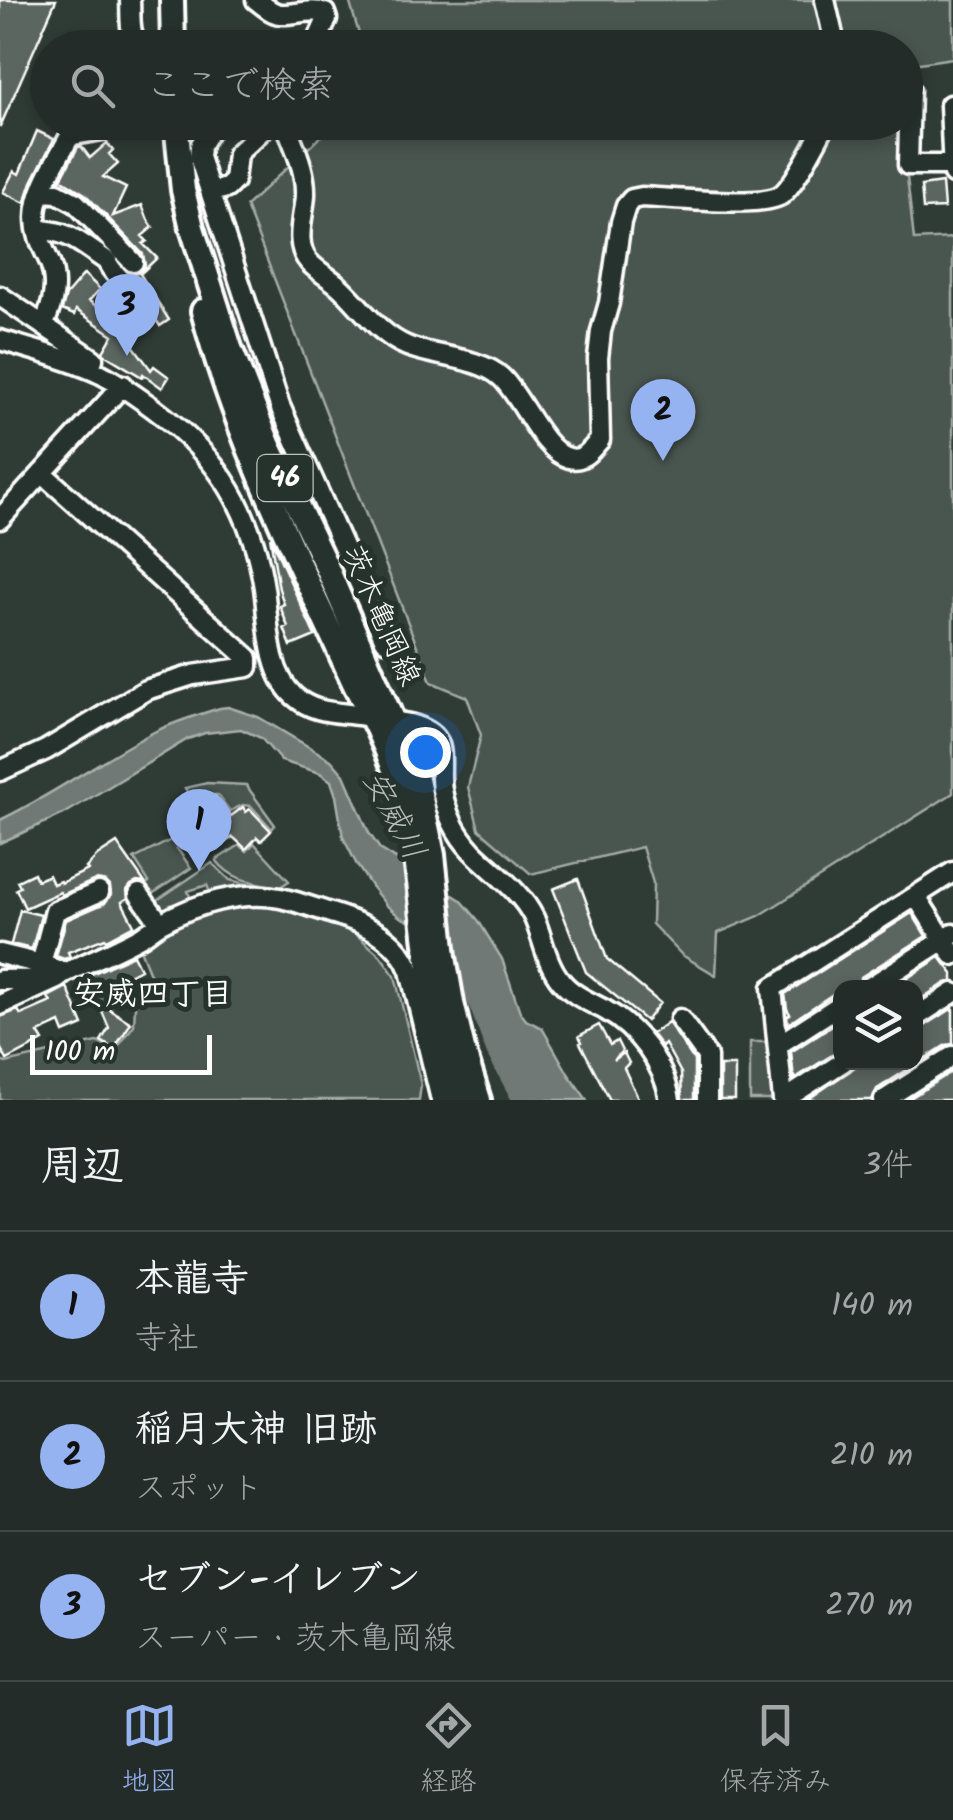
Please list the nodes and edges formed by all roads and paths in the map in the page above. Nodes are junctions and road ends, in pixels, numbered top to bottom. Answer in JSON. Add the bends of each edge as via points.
{"nodes":[{"id":1,"x":130,"y":0,"type":"edge"},
{"id":2,"x":172,"y":0,"type":"edge"},
{"id":3,"x":256,"y":0,"type":"edge"},
{"id":4,"x":825,"y":0,"type":"edge"},
{"id":5,"x":132,"y":30,"type":"edge"},
{"id":6,"x":172,"y":30,"type":"edge"},
{"id":7,"x":322,"y":30,"type":"edge"},
{"id":8,"x":832,"y":30,"type":"edge"},
{"id":9,"x":953,"y":105,"type":"edge"},
{"id":10,"x":68,"y":140,"type":"edge"},
{"id":11,"x":178,"y":140,"type":"edge"},
{"id":12,"x":204,"y":140,"type":"edge"},
{"id":13,"x":252,"y":140,"type":"edge"},
{"id":14,"x":292,"y":140,"type":"edge"},
{"id":15,"x":816,"y":140,"type":"edge"},
{"id":16,"x":909,"y":140,"type":"edge"},
{"id":17,"x":952,"y":166,"type":"edge"},
{"id":18,"x":953,"y":174,"type":"edge"},
{"id":19,"x":42,"y":192,"type":"junction"},
{"id":20,"x":211,"y":192,"type":"junction"},
{"id":21,"x":36,"y":230,"type":"junction"},
{"id":22,"x":133,"y":262,"type":"dead end"},
{"id":23,"x":129,"y":290,"type":"dead end"},
{"id":24,"x":0,"y":296,"type":"edge"},
{"id":25,"x":44,"y":324,"type":"junction"},
{"id":26,"x":0,"y":340,"type":"edge"},
{"id":27,"x":90,"y":369,"type":"junction"},
{"id":28,"x":123,"y":385,"type":"junction"},
{"id":29,"x":42,"y":472,"type":"junction"},
{"id":30,"x":0,"y":519,"type":"edge"},
{"id":31,"x":385,"y":640,"type":"dead end"},
{"id":32,"x":384,"y":720,"type":"junction"},
{"id":33,"x":0,"y":771,"type":"edge"},
{"id":34,"x":424,"y":853,"type":"junction"},
{"id":35,"x":953,"y":872,"type":"edge"},
{"id":36,"x":99,"y":892,"type":"dead end"},
{"id":37,"x":139,"y":894,"type":"dead end"},
{"id":38,"x":916,"y":896,"type":"junction"},
{"id":39,"x":160,"y":923,"type":"junction"},
{"id":40,"x":950,"y":943,"type":"edge"},
{"id":41,"x":0,"y":954,"type":"edge"},
{"id":42,"x":40,"y":964,"type":"junction"},
{"id":43,"x":61,"y":976,"type":"junction"},
{"id":44,"x":0,"y":980,"type":"edge"},
{"id":45,"x":883,"y":980,"type":"edge"},
{"id":46,"x":953,"y":993,"type":"edge"},
{"id":47,"x":0,"y":1005,"type":"edge"},
{"id":48,"x":833,"y":1010,"type":"edge"},
{"id":49,"x":923,"y":1012,"type":"edge"},
{"id":50,"x":680,"y":1019,"type":"dead end"},
{"id":51,"x":778,"y":1045,"type":"junction"},
{"id":52,"x":953,"y":1056,"type":"edge"},
{"id":53,"x":833,"y":1069,"type":"edge"},
{"id":54,"x":441,"y":1100,"type":"edge"},
{"id":55,"x":460,"y":1100,"type":"edge"},
{"id":56,"x":479,"y":1100,"type":"edge"},
{"id":57,"x":670,"y":1100,"type":"edge"},
{"id":58,"x":707,"y":1100,"type":"edge"},
{"id":59,"x":784,"y":1100,"type":"edge"},
{"id":60,"x":884,"y":1100,"type":"edge"}],
"edges":[{"from":1,"to":5,"type":"street"},
{"from":2,"to":6,"type":"main road"},
{"from":3,"to":7,"type":"street","via":[[280,14],[326,13]]},
{"from":4,"to":8,"type":"street"},
{"from":9,"to":17,"type":"street"},
{"from":10,"to":19,"type":"street"},
{"from":11,"to":32,"type":"main road","name":"茨木亀岡線","number":"46","via":[[203,311],[228,397],[354,684]]},
{"from":12,"to":20,"type":"street","via":[[199,157]]},
{"from":13,"to":20,"type":"street","via":[[237,154],[234,180]]},
{"from":14,"to":15,"type":"street","via":[[305,173],[301,250],[308,262],[404,345],[501,377],[566,458],[588,453],[600,440],[598,358],[626,206],[642,196],[746,202],[780,196]]},
{"from":16,"to":17,"type":"street","via":[[908,165]]},
{"from":17,"to":18,"type":"street"},
{"from":19,"to":21,"type":"street"},
{"from":19,"to":22,"type":"street","via":[[76,204]]},
{"from":20,"to":31,"type":"street","via":[[280,406]]},
{"from":21,"to":23,"type":"street","via":[[65,233],[108,261]]},
{"from":21,"to":25,"type":"street","via":[[54,291]]},
{"from":24,"to":25,"type":"street"},
{"from":25,"to":27,"type":"street","via":[[94,359]]},
{"from":26,"to":27,"type":"street"},
{"from":27,"to":28,"type":"street"},
{"from":28,"to":29,"type":"street"},
{"from":28,"to":32,"type":"street","via":[[201,448],[235,496],[258,560],[286,686],[322,712]]},
{"from":29,"to":30,"type":"street"},
{"from":29,"to":33,"type":"street","via":[[248,658],[248,667],[146,690]]},
{"from":32,"to":34,"type":"main road","name":"茨木亀岡線","number":"46"},
{"from":32,"to":57,"type":"street","via":[[424,728],[438,739],[443,795],[464,842],[532,914],[562,982],[643,1042]]},
{"from":34,"to":55,"type":"main road","name":"茨木亀岡線","number":"46","via":[[430,982]]},
{"from":34,"to":56,"type":"main road","name":"茨木亀岡線","number":"46","via":[[456,1022]]},
{"from":35,"to":38,"type":"street"},
{"from":36,"to":42,"type":"street","via":[[55,911]]},
{"from":37,"to":39,"type":"street"},
{"from":38,"to":40,"type":"street"},
{"from":38,"to":51,"type":"street","via":[[772,988]]},
{"from":39,"to":43,"type":"street"},
{"from":39,"to":54,"type":"street","via":[[218,902],[279,898],[348,919],[392,942],[410,971]]},
{"from":40,"to":45,"type":"street"},
{"from":41,"to":42,"type":"street"},
{"from":42,"to":43,"type":"street"},
{"from":43,"to":44,"type":"street"},
{"from":43,"to":47,"type":"street"},
{"from":46,"to":49,"type":"street"},
{"from":48,"to":51,"type":"street"},
{"from":50,"to":58,"type":"street","via":[[706,1056]]},
{"from":51,"to":59,"type":"street"},
{"from":52,"to":60,"type":"street"},
{"from":53,"to":59,"type":"street"}]}
